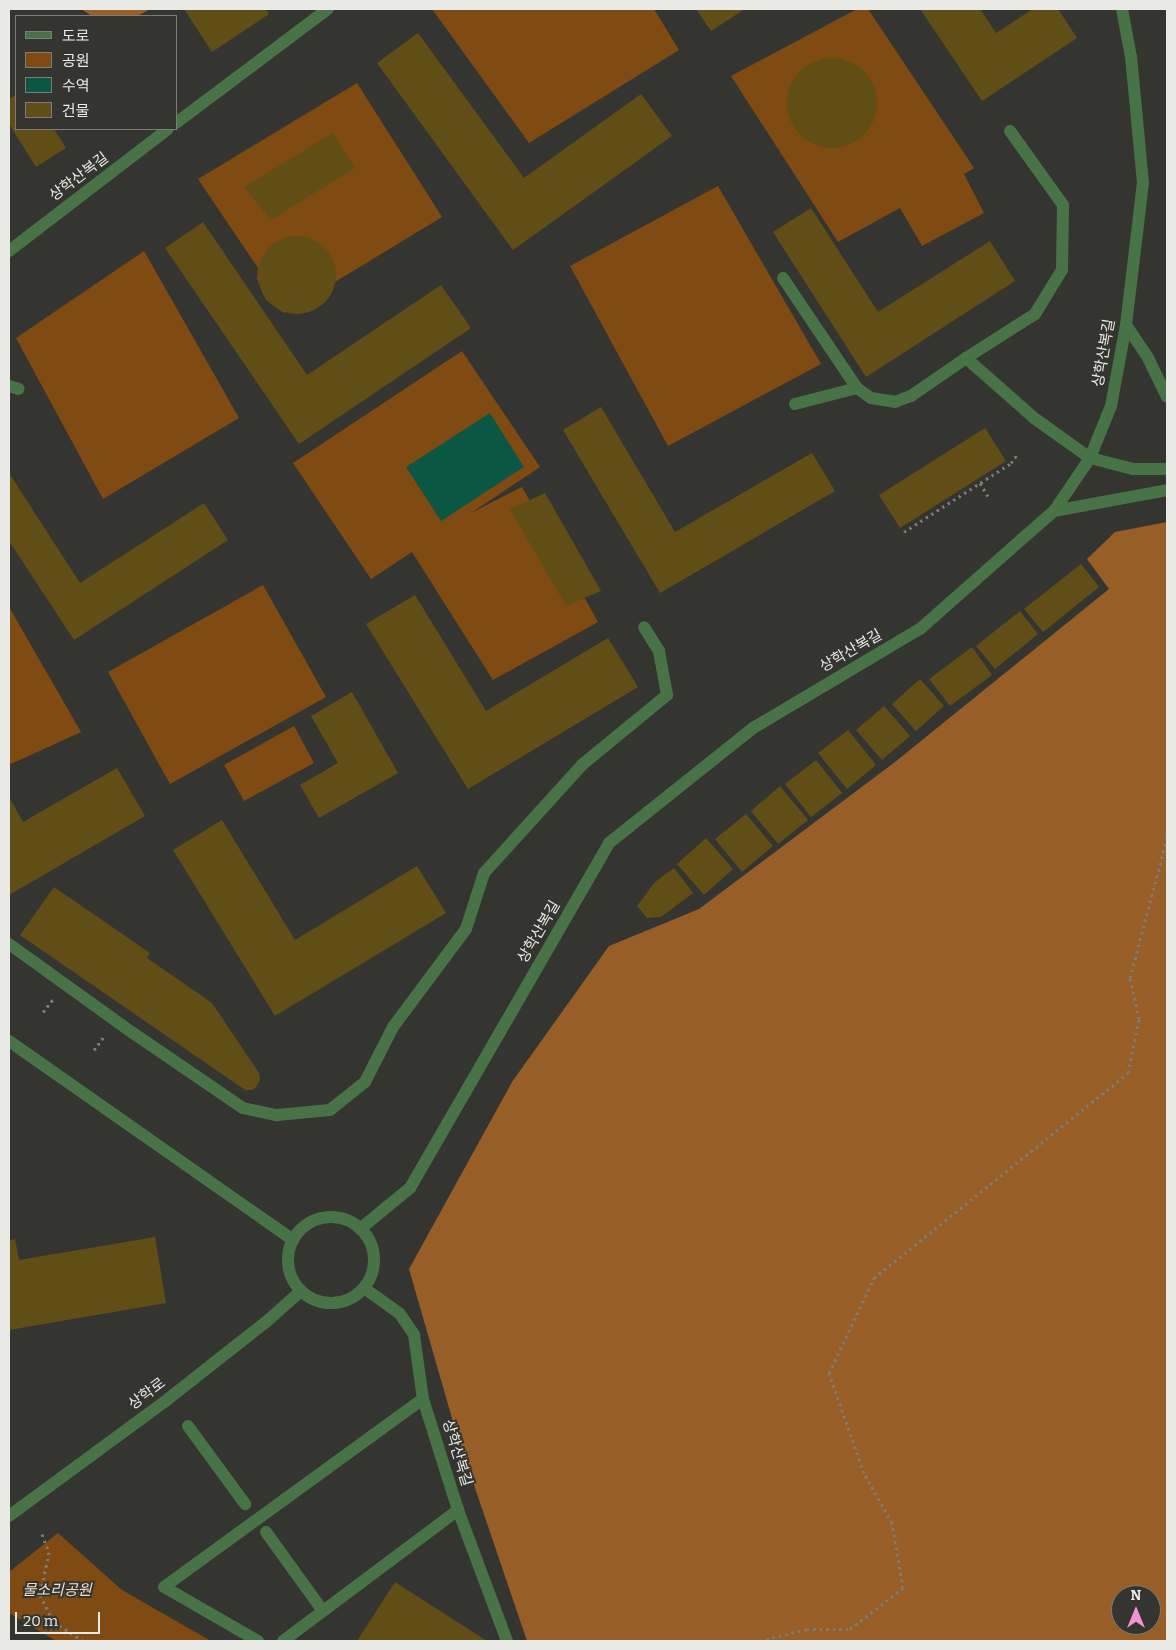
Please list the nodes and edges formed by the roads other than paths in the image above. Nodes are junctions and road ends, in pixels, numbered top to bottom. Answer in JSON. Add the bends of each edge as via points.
{"nodes":[{"id":1,"x":328,"y":9,"type":"edge"},
{"id":2,"x":1122,"y":9,"type":"edge"},
{"id":3,"x":178,"y":122,"type":"edge"},
{"id":4,"x":167,"y":130,"type":"edge"},
{"id":5,"x":1010,"y":131,"type":"dead end"},
{"id":6,"x":9,"y":251,"type":"edge"},
{"id":7,"x":783,"y":278,"type":"dead end"},
{"id":8,"x":1126,"y":325,"type":"junction"},
{"id":9,"x":966,"y":358,"type":"junction"},
{"id":10,"x":857,"y":388,"type":"junction"},
{"id":11,"x":1167,"y":397,"type":"edge"},
{"id":12,"x":795,"y":404,"type":"dead end"},
{"id":13,"x":1090,"y":458,"type":"junction"},
{"id":14,"x":1167,"y":469,"type":"edge"},
{"id":15,"x":1167,"y":490,"type":"edge"},
{"id":16,"x":1054,"y":511,"type":"junction"},
{"id":17,"x":644,"y":627,"type":"dead end"},
{"id":18,"x":9,"y":944,"type":"edge"},
{"id":19,"x":9,"y":1041,"type":"edge"},
{"id":20,"x":360,"y":1229,"type":"junction"},
{"id":21,"x":293,"y":1240,"type":"junction"},
{"id":22,"x":364,"y":1288,"type":"junction"},
{"id":23,"x":301,"y":1291,"type":"junction"},
{"id":24,"x":423,"y":1399,"type":"junction"},
{"id":25,"x":188,"y":1426,"type":"dead end"},
{"id":26,"x":245,"y":1504,"type":"dead end"},
{"id":27,"x":458,"y":1510,"type":"junction"},
{"id":28,"x":9,"y":1516,"type":"edge"},
{"id":29,"x":266,"y":1532,"type":"dead end"},
{"id":30,"x":323,"y":1611,"type":"junction"},
{"id":31,"x":258,"y":1641,"type":"edge"},
{"id":32,"x":283,"y":1641,"type":"edge"},
{"id":33,"x":507,"y":1641,"type":"edge"}],
"edges":[{"from":1,"to":3,"type":"street"},
{"from":2,"to":8,"type":"street","name":"상학산복길","via":[[1131,57],[1143,182]]},
{"from":4,"to":6,"type":"street","name":"상학산복길"},
{"from":5,"to":9,"type":"street","via":[[1064,206],[1062,270],[1035,314]]},
{"from":7,"to":10,"type":"street"},
{"from":8,"to":11,"type":"street","via":[[1148,358]]},
{"from":8,"to":13,"type":"street","name":"상학산복길","via":[[1111,406]]},
{"from":9,"to":10,"type":"street","via":[[911,396],[895,402],[871,398]]},
{"from":9,"to":13,"type":"street","via":[[1034,418]]},
{"from":10,"to":12,"type":"street"},
{"from":13,"to":14,"type":"street","via":[[1133,469]]},
{"from":13,"to":16,"type":"street","name":"상학산복길"},
{"from":15,"to":16,"type":"street"},
{"from":16,"to":20,"type":"street","name":"상학산복길","via":[[920,629],[753,728],[609,843],[410,1188]]},
{"from":17,"to":18,"type":"street","via":[[659,650],[667,695],[582,764],[484,873],[466,929],[393,1027],[364,1082],[330,1110],[277,1115],[243,1108]]},
{"from":19,"to":21,"type":"street"},
{"from":20,"to":21,"type":"street","via":[[337,1218],[324,1218],[311,1222]]},
{"from":20,"to":22,"type":"street","via":[[373,1251],[371,1276]]},
{"from":21,"to":23,"type":"street","via":[[288,1253],[288,1267],[292,1280]]},
{"from":22,"to":23,"type":"street","via":[[340,1303],[312,1299]]},
{"from":22,"to":24,"type":"street","name":"상학산복길","via":[[400,1314],[414,1335]]},
{"from":23,"to":28,"type":"street","name":"상학로","via":[[168,1399]]},
{"from":24,"to":27,"type":"street","name":"상학산복길"},
{"from":24,"to":31,"type":"street","via":[[164,1587]]},
{"from":25,"to":26,"type":"street"},
{"from":27,"to":30,"type":"street"},
{"from":27,"to":33,"type":"street","name":"상학산복길"},
{"from":29,"to":30,"type":"street"},
{"from":30,"to":32,"type":"street"}]}
